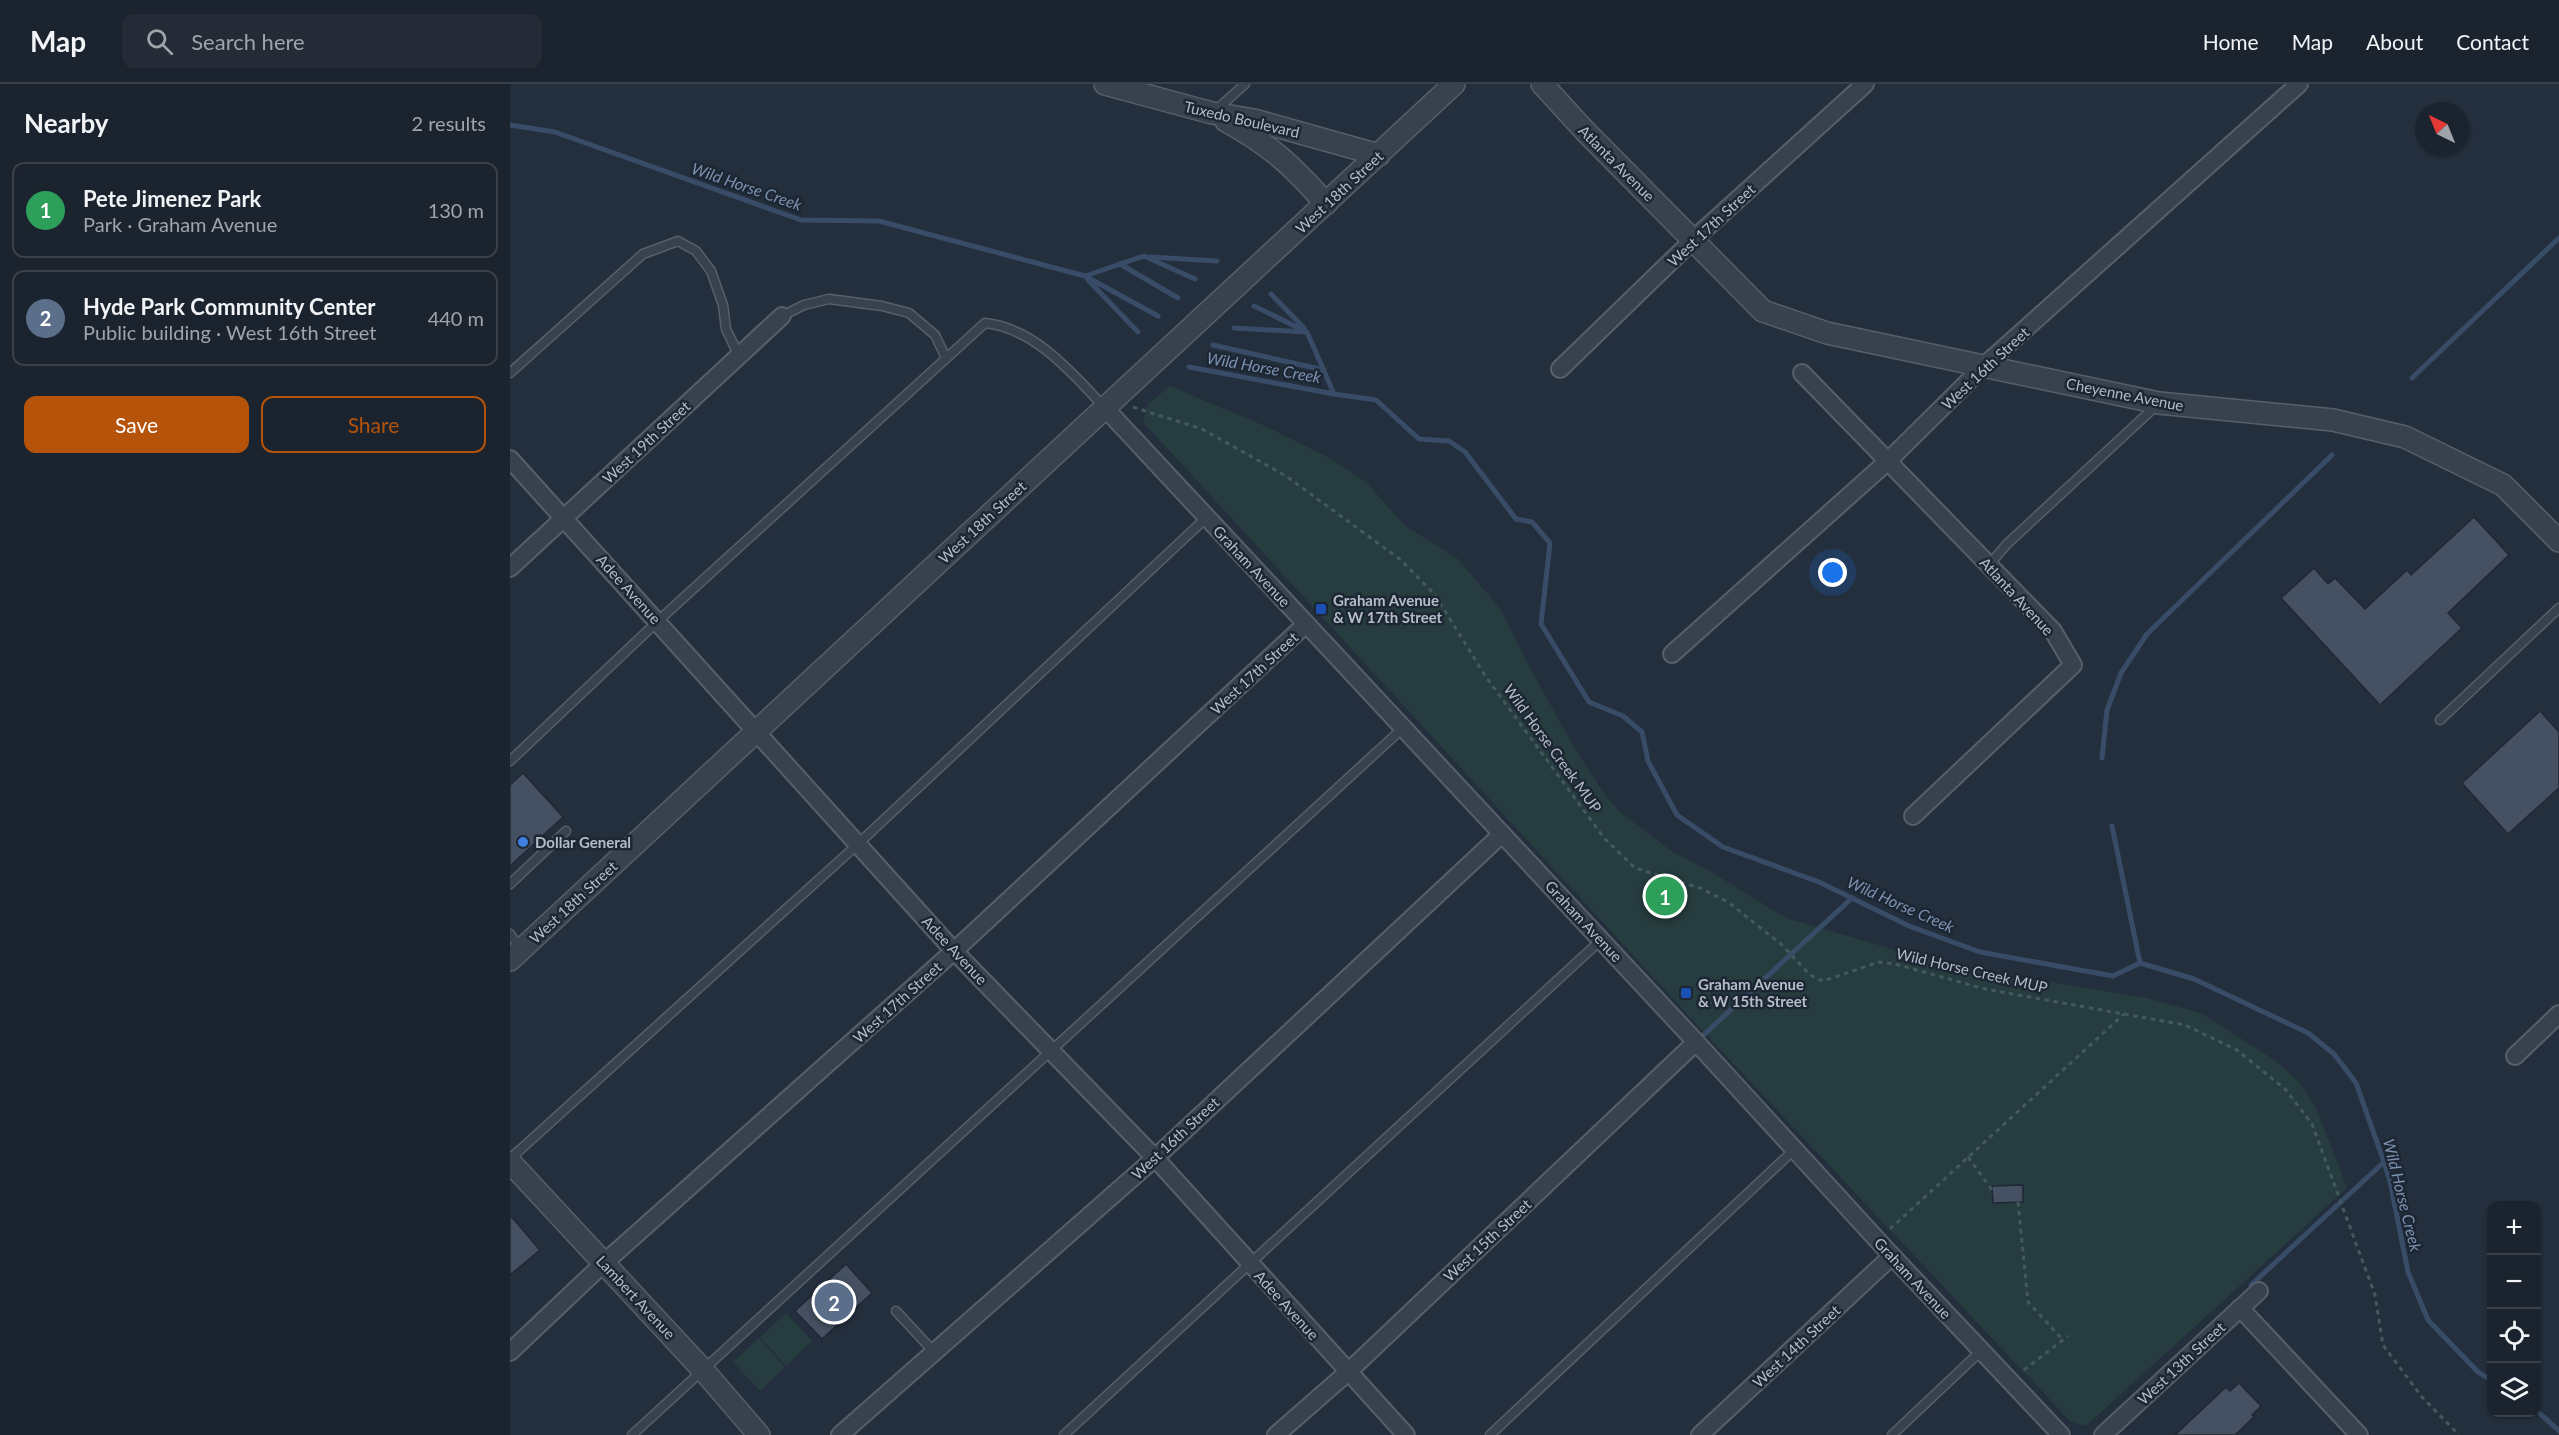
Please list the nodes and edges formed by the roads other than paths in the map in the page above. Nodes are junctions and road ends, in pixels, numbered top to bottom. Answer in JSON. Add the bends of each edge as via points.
{"nodes":[{"id":1,"x":1105,"y":84,"type":"edge"},
{"id":2,"x":1245,"y":84,"type":"edge"},
{"id":3,"x":1454,"y":84,"type":"edge"},
{"id":4,"x":1542,"y":84,"type":"edge"},
{"id":5,"x":1865,"y":84,"type":"edge"},
{"id":6,"x":2299,"y":84,"type":"edge"},
{"id":7,"x":1212,"y":113,"type":"junction"},
{"id":8,"x":1379,"y":155,"type":"junction"},
{"id":9,"x":1326,"y":204,"type":"junction"},
{"id":10,"x":1694,"y":239,"type":"junction"},
{"id":11,"x":782,"y":316,"type":"joint"},
{"id":12,"x":739,"y":356,"type":"junction"},
{"id":13,"x":946,"y":358,"type":"junction"},
{"id":14,"x":1985,"y":365,"type":"junction"},
{"id":15,"x":1560,"y":369,"type":"dead end"},
{"id":16,"x":510,"y":373,"type":"edge"},
{"id":17,"x":1802,"y":373,"type":"dead end"},
{"id":18,"x":2159,"y":403,"type":"junction"},
{"id":19,"x":1110,"y":404,"type":"junction"},
{"id":20,"x":510,"y":459,"type":"edge"},
{"id":21,"x":1888,"y":461,"type":"junction"},
{"id":22,"x":564,"y":517,"type":"junction"},
{"id":23,"x":1207,"y":517,"type":"junction"},
{"id":24,"x":2559,"y":541,"type":"edge"},
{"id":25,"x":1989,"y":565,"type":"junction"},
{"id":26,"x":510,"y":567,"type":"edge"},
{"id":27,"x":2559,"y":608,"type":"edge"},
{"id":28,"x":658,"y":621,"type":"junction"},
{"id":29,"x":1306,"y":624,"type":"junction"},
{"id":30,"x":1672,"y":654,"type":"dead end"},
{"id":31,"x":2440,"y":720,"type":"dead end"},
{"id":32,"x":1403,"y":728,"type":"junction"},
{"id":33,"x":757,"y":732,"type":"junction"},
{"id":34,"x":510,"y":761,"type":"edge"},
{"id":35,"x":1913,"y":816,"type":"dead end"},
{"id":36,"x":566,"y":831,"type":"dead end"},
{"id":37,"x":1502,"y":834,"type":"junction"},
{"id":38,"x":858,"y":844,"type":"junction"},
{"id":39,"x":510,"y":884,"type":"edge"},
{"id":40,"x":1601,"y":940,"type":"junction"},
{"id":41,"x":514,"y":948,"type":"edge"},
{"id":42,"x":954,"y":951,"type":"junction"},
{"id":43,"x":2559,"y":1014,"type":"edge"},
{"id":44,"x":1696,"y":1042,"type":"junction"},
{"id":45,"x":1052,"y":1052,"type":"junction"},
{"id":46,"x":2515,"y":1056,"type":"dead end"},
{"id":47,"x":1794,"y":1149,"type":"junction"},
{"id":48,"x":1155,"y":1158,"type":"junction"},
{"id":49,"x":510,"y":1161,"type":"edge"},
{"id":50,"x":1892,"y":1256,"type":"junction"},
{"id":51,"x":604,"y":1263,"type":"junction"},
{"id":52,"x":1251,"y":1265,"type":"junction"},
{"id":53,"x":2259,"y":1291,"type":"dead end"},
{"id":54,"x":2240,"y":1308,"type":"junction"},
{"id":55,"x":896,"y":1311,"type":"dead end"},
{"id":56,"x":1982,"y":1350,"type":"junction"},
{"id":57,"x":510,"y":1352,"type":"edge"},
{"id":58,"x":934,"y":1352,"type":"junction"},
{"id":59,"x":703,"y":1370,"type":"junction"},
{"id":60,"x":1348,"y":1372,"type":"junction"},
{"id":61,"x":632,"y":1435,"type":"edge"},
{"id":62,"x":759,"y":1435,"type":"edge"},
{"id":63,"x":840,"y":1435,"type":"edge"},
{"id":64,"x":1064,"y":1435,"type":"edge"},
{"id":65,"x":1276,"y":1435,"type":"edge"},
{"id":66,"x":1406,"y":1435,"type":"edge"},
{"id":67,"x":1490,"y":1435,"type":"edge"},
{"id":68,"x":1700,"y":1435,"type":"edge"},
{"id":69,"x":1892,"y":1435,"type":"edge"},
{"id":70,"x":2061,"y":1435,"type":"edge"},
{"id":71,"x":2103,"y":1435,"type":"edge"},
{"id":72,"x":2359,"y":1435,"type":"edge"}],
"edges":[{"from":1,"to":7,"type":"street","name":"Tuxedo Boulevard"},
{"from":2,"to":7,"type":"lane"},
{"from":3,"to":8,"type":"street","name":"West 18th Street"},
{"from":4,"to":10,"type":"street","name":"Atlanta Avenue"},
{"from":5,"to":10,"type":"street","name":"West 17th Street"},
{"from":6,"to":14,"type":"street","name":"West 16th Street"},
{"from":7,"to":8,"type":"street","name":"Tuxedo Boulevard","via":[[1254,120]]},
{"from":7,"to":9,"type":"street","via":[[1273,149]]},
{"from":8,"to":9,"type":"street","name":"West 18th Street"},
{"from":9,"to":19,"type":"street","name":"West 18th Street"},
{"from":10,"to":14,"type":"street","name":"Cheyenne Avenue","via":[[1763,311],[1827,333]]},
{"from":10,"to":15,"type":"street","name":"West 17th Street"},
{"from":11,"to":12,"type":"street","name":"West 19th Street"},
{"from":11,"to":13,"type":"lane","via":[[829,299],[882,306],[909,313],[935,335]]},
{"from":12,"to":16,"type":"lane","via":[[726,329],[723,305],[711,271],[696,251],[678,241],[643,254]]},
{"from":12,"to":22,"type":"street","name":"West 19th Street"},
{"from":13,"to":19,"type":"lane","via":[[985,322],[999,324],[1023,334]]},
{"from":13,"to":28,"type":"lane"},
{"from":14,"to":18,"type":"street","name":"Cheyenne Avenue"},
{"from":14,"to":21,"type":"street","name":"West 16th Street"},
{"from":17,"to":21,"type":"street","name":"Atlanta Avenue"},
{"from":18,"to":24,"type":"street","name":"Cheyenne Avenue","via":[[2333,420],[2405,437],[2503,485]]},
{"from":18,"to":25,"type":"lane"},
{"from":19,"to":23,"type":"street","name":"Graham Avenue"},
{"from":19,"to":33,"type":"street","name":"West 18th Street"},
{"from":20,"to":22,"type":"street","name":"Adee Avenue"},
{"from":21,"to":25,"type":"street","name":"Atlanta Avenue"},
{"from":21,"to":30,"type":"street","name":"West 16th Street"},
{"from":22,"to":26,"type":"street","name":"West 19th Street"},
{"from":22,"to":28,"type":"street","name":"Adee Avenue"},
{"from":23,"to":29,"type":"street","name":"Graham Avenue"},
{"from":23,"to":38,"type":"lane"},
{"from":25,"to":35,"type":"street","name":"Atlanta Avenue","via":[[2053,631],[2073,665]]},
{"from":27,"to":31,"type":"lane"},
{"from":28,"to":33,"type":"street","name":"Adee Avenue"},
{"from":28,"to":34,"type":"lane"},
{"from":29,"to":32,"type":"street","name":"Graham Avenue"},
{"from":29,"to":42,"type":"street","name":"West 17th Street"},
{"from":32,"to":37,"type":"street","name":"Graham Avenue"},
{"from":32,"to":45,"type":"lane"},
{"from":33,"to":38,"type":"street","name":"Adee Avenue"},
{"from":33,"to":41,"type":"street","name":"West 18th Street"},
{"from":36,"to":39,"type":"lane"},
{"from":37,"to":40,"type":"street","name":"Graham Avenue"},
{"from":37,"to":48,"type":"street","name":"West 16th Street"},
{"from":38,"to":42,"type":"street","name":"Adee Avenue"},
{"from":38,"to":49,"type":"lane"},
{"from":40,"to":44,"type":"street","name":"Graham Avenue"},
{"from":40,"to":52,"type":"lane"},
{"from":42,"to":45,"type":"street","name":"Adee Avenue"},
{"from":42,"to":51,"type":"street","name":"West 17th Street"},
{"from":43,"to":46,"type":"street"},
{"from":44,"to":47,"type":"street","name":"Graham Avenue"},
{"from":44,"to":60,"type":"street","name":"West 15th Street"},
{"from":45,"to":48,"type":"street","name":"Adee Avenue"},
{"from":45,"to":59,"type":"lane"},
{"from":47,"to":50,"type":"street","name":"Graham Avenue"},
{"from":47,"to":67,"type":"lane"},
{"from":48,"to":52,"type":"street","name":"Adee Avenue"},
{"from":48,"to":58,"type":"street","name":"West 16th Street"},
{"from":49,"to":51,"type":"street","name":"Lambert Avenue"},
{"from":50,"to":56,"type":"street","name":"Graham Avenue"},
{"from":50,"to":68,"type":"street","name":"West 14th Street"},
{"from":51,"to":57,"type":"street","name":"West 17th Street"},
{"from":51,"to":59,"type":"street","name":"Lambert Avenue"},
{"from":52,"to":60,"type":"street","name":"Adee Avenue"},
{"from":52,"to":64,"type":"lane"},
{"from":53,"to":54,"type":"street","name":"West 13th Street"},
{"from":54,"to":71,"type":"street","name":"West 13th Street"},
{"from":54,"to":72,"type":"street"},
{"from":55,"to":58,"type":"lane"},
{"from":56,"to":69,"type":"lane"},
{"from":56,"to":70,"type":"street","name":"Graham Avenue"},
{"from":58,"to":63,"type":"street","name":"West 16th Street"},
{"from":59,"to":61,"type":"lane"},
{"from":59,"to":62,"type":"street","name":"Lambert Avenue"},
{"from":60,"to":65,"type":"street","name":"West 15th Street"},
{"from":60,"to":66,"type":"street","name":"Adee Avenue"}]}
